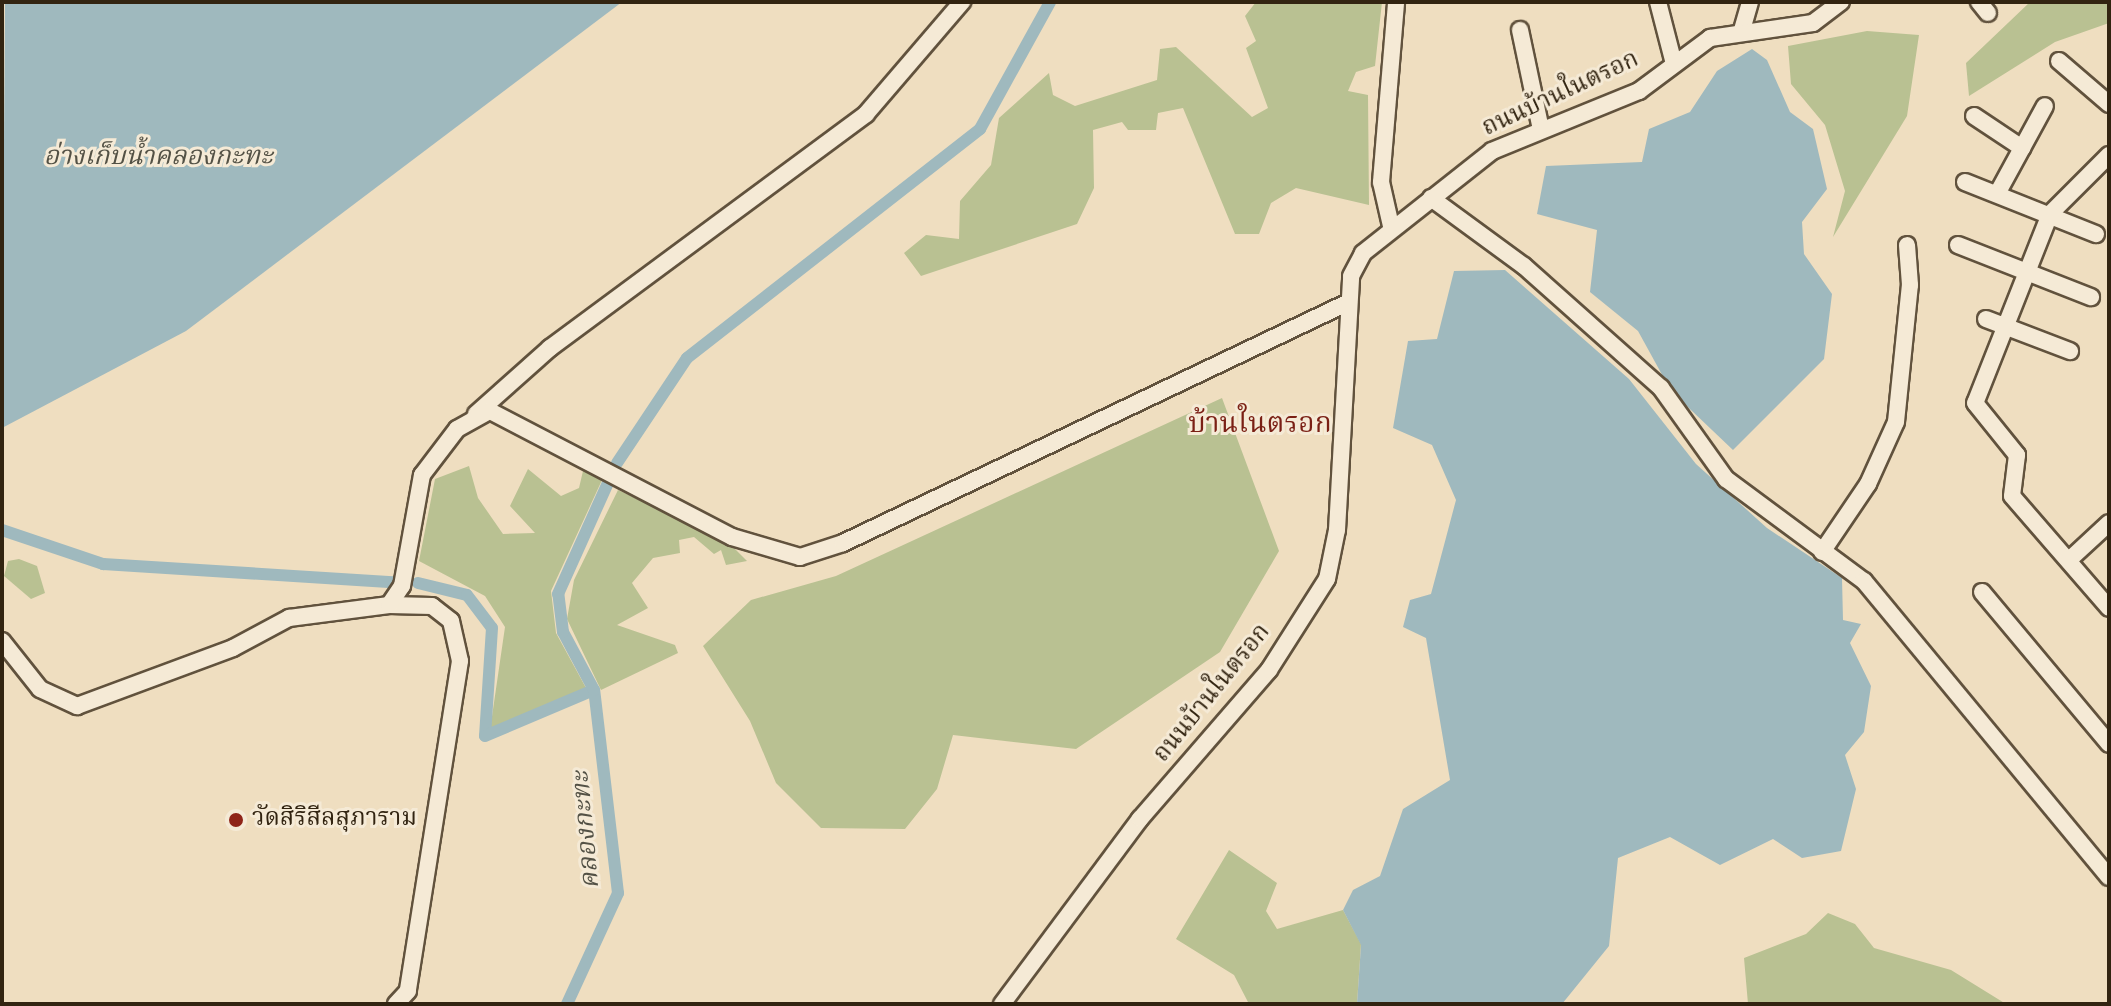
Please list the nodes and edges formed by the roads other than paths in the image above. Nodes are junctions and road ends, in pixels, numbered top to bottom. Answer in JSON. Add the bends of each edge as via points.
{"nodes":[{"id":1,"x":962,"y":2,"type":"edge"},
{"id":2,"x":1396,"y":2,"type":"edge"},
{"id":3,"x":1658,"y":2,"type":"edge"},
{"id":4,"x":1750,"y":2,"type":"edge"},
{"id":5,"x":1841,"y":2,"type":"edge"},
{"id":6,"x":1520,"y":30,"type":"dead end"},
{"id":7,"x":1742,"y":30,"type":"junction"},
{"id":8,"x":2059,"y":61,"type":"dead end"},
{"id":9,"x":1674,"y":64,"type":"junction"},
{"id":10,"x":2109,"y":104,"type":"edge"},
{"id":11,"x":2045,"y":106,"type":"dead end"},
{"id":12,"x":1974,"y":116,"type":"dead end"},
{"id":13,"x":1541,"y":130,"type":"junction"},
{"id":14,"x":2022,"y":148,"type":"junction"},
{"id":15,"x":2109,"y":155,"type":"edge"},
{"id":16,"x":1965,"y":182,"type":"dead end"},
{"id":17,"x":1997,"y":194,"type":"junction"},
{"id":18,"x":1431,"y":198,"type":"junction"},
{"id":19,"x":2050,"y":214,"type":"junction"},
{"id":20,"x":1391,"y":226,"type":"junction"},
{"id":21,"x":2096,"y":234,"type":"dead end"},
{"id":22,"x":1907,"y":245,"type":"dead end"},
{"id":23,"x":1958,"y":245,"type":"dead end"},
{"id":24,"x":2027,"y":272,"type":"junction"},
{"id":25,"x":2091,"y":297,"type":"dead end"},
{"id":26,"x":1349,"y":302,"type":"junction"},
{"id":27,"x":1986,"y":319,"type":"dead end"},
{"id":28,"x":2005,"y":326,"type":"junction"},
{"id":29,"x":2070,"y":351,"type":"dead end"},
{"id":30,"x":475,"y":415,"type":"junction"},
{"id":31,"x":2109,"y":523,"type":"edge"},
{"id":32,"x":1822,"y":552,"type":"junction"},
{"id":33,"x":2069,"y":560,"type":"junction"},
{"id":34,"x":1982,"y":592,"type":"dead end"},
{"id":35,"x":389,"y":605,"type":"junction"},
{"id":36,"x":2109,"y":608,"type":"edge"},
{"id":37,"x":2,"y":641,"type":"edge"},
{"id":38,"x":2109,"y":744,"type":"edge"},
{"id":39,"x":2109,"y":877,"type":"edge"},
{"id":40,"x":396,"y":1004,"type":"edge"},
{"id":41,"x":1002,"y":1004,"type":"edge"}],
"edges":[{"from":1,"to":30,"type":"street","via":[[866,114],[550,348]]},
{"from":2,"to":20,"type":"street","via":[[1381,182]]},
{"from":3,"to":9,"type":"street"},
{"from":4,"to":7,"type":"street"},
{"from":5,"to":7,"type":"street","name":"ถนนบ้านในตรอก","via":[[1813,23]]},
{"from":6,"to":13,"type":"street"},
{"from":7,"to":9,"type":"street","name":"ถนนบ้านในตรอก","via":[[1710,38]]},
{"from":8,"to":10,"type":"street"},
{"from":9,"to":13,"type":"street","name":"ถนนบ้านในตรอก","via":[[1639,91]]},
{"from":11,"to":14,"type":"street"},
{"from":12,"to":14,"type":"street"},
{"from":13,"to":18,"type":"street","name":"ถนนบ้านในตรอก","via":[[1492,151]]},
{"from":14,"to":17,"type":"street"},
{"from":15,"to":19,"type":"street"},
{"from":16,"to":17,"type":"street"},
{"from":17,"to":19,"type":"street"},
{"from":18,"to":20,"type":"street","name":"ถนนบ้านในตรอก"},
{"from":18,"to":32,"type":"street","via":[[1524,266],[1661,388],[1726,479],[1772,507]]},
{"from":19,"to":21,"type":"street"},
{"from":19,"to":24,"type":"street"},
{"from":20,"to":26,"type":"street","name":"ถนนบ้านในตรอก","via":[[1363,253]]},
{"from":22,"to":32,"type":"street","via":[[1910,285],[1896,422],[1868,484]]},
{"from":23,"to":24,"type":"street"},
{"from":24,"to":25,"type":"street"},
{"from":24,"to":28,"type":"street"},
{"from":26,"to":30,"type":"street","via":[[843,543],[800,557],[732,537],[505,415]]},
{"from":26,"to":41,"type":"street","name":"ถนนบ้านในตรอก","via":[[1337,530],[1327,579],[1269,670],[1140,819]]},
{"from":27,"to":28,"type":"street"},
{"from":28,"to":29,"type":"street"},
{"from":28,"to":33,"type":"street","via":[[1975,403],[2017,455],[2012,496]]},
{"from":30,"to":35,"type":"street","via":[[422,475],[402,586]]},
{"from":31,"to":33,"type":"street"},
{"from":32,"to":39,"type":"street","via":[[1864,581]]},
{"from":33,"to":36,"type":"street"},
{"from":34,"to":38,"type":"street"},
{"from":35,"to":37,"type":"street","via":[[289,618],[174,673],[77,706],[40,689]]},
{"from":35,"to":40,"type":"street","via":[[432,606],[451,621],[460,661],[408,991]]}]}
